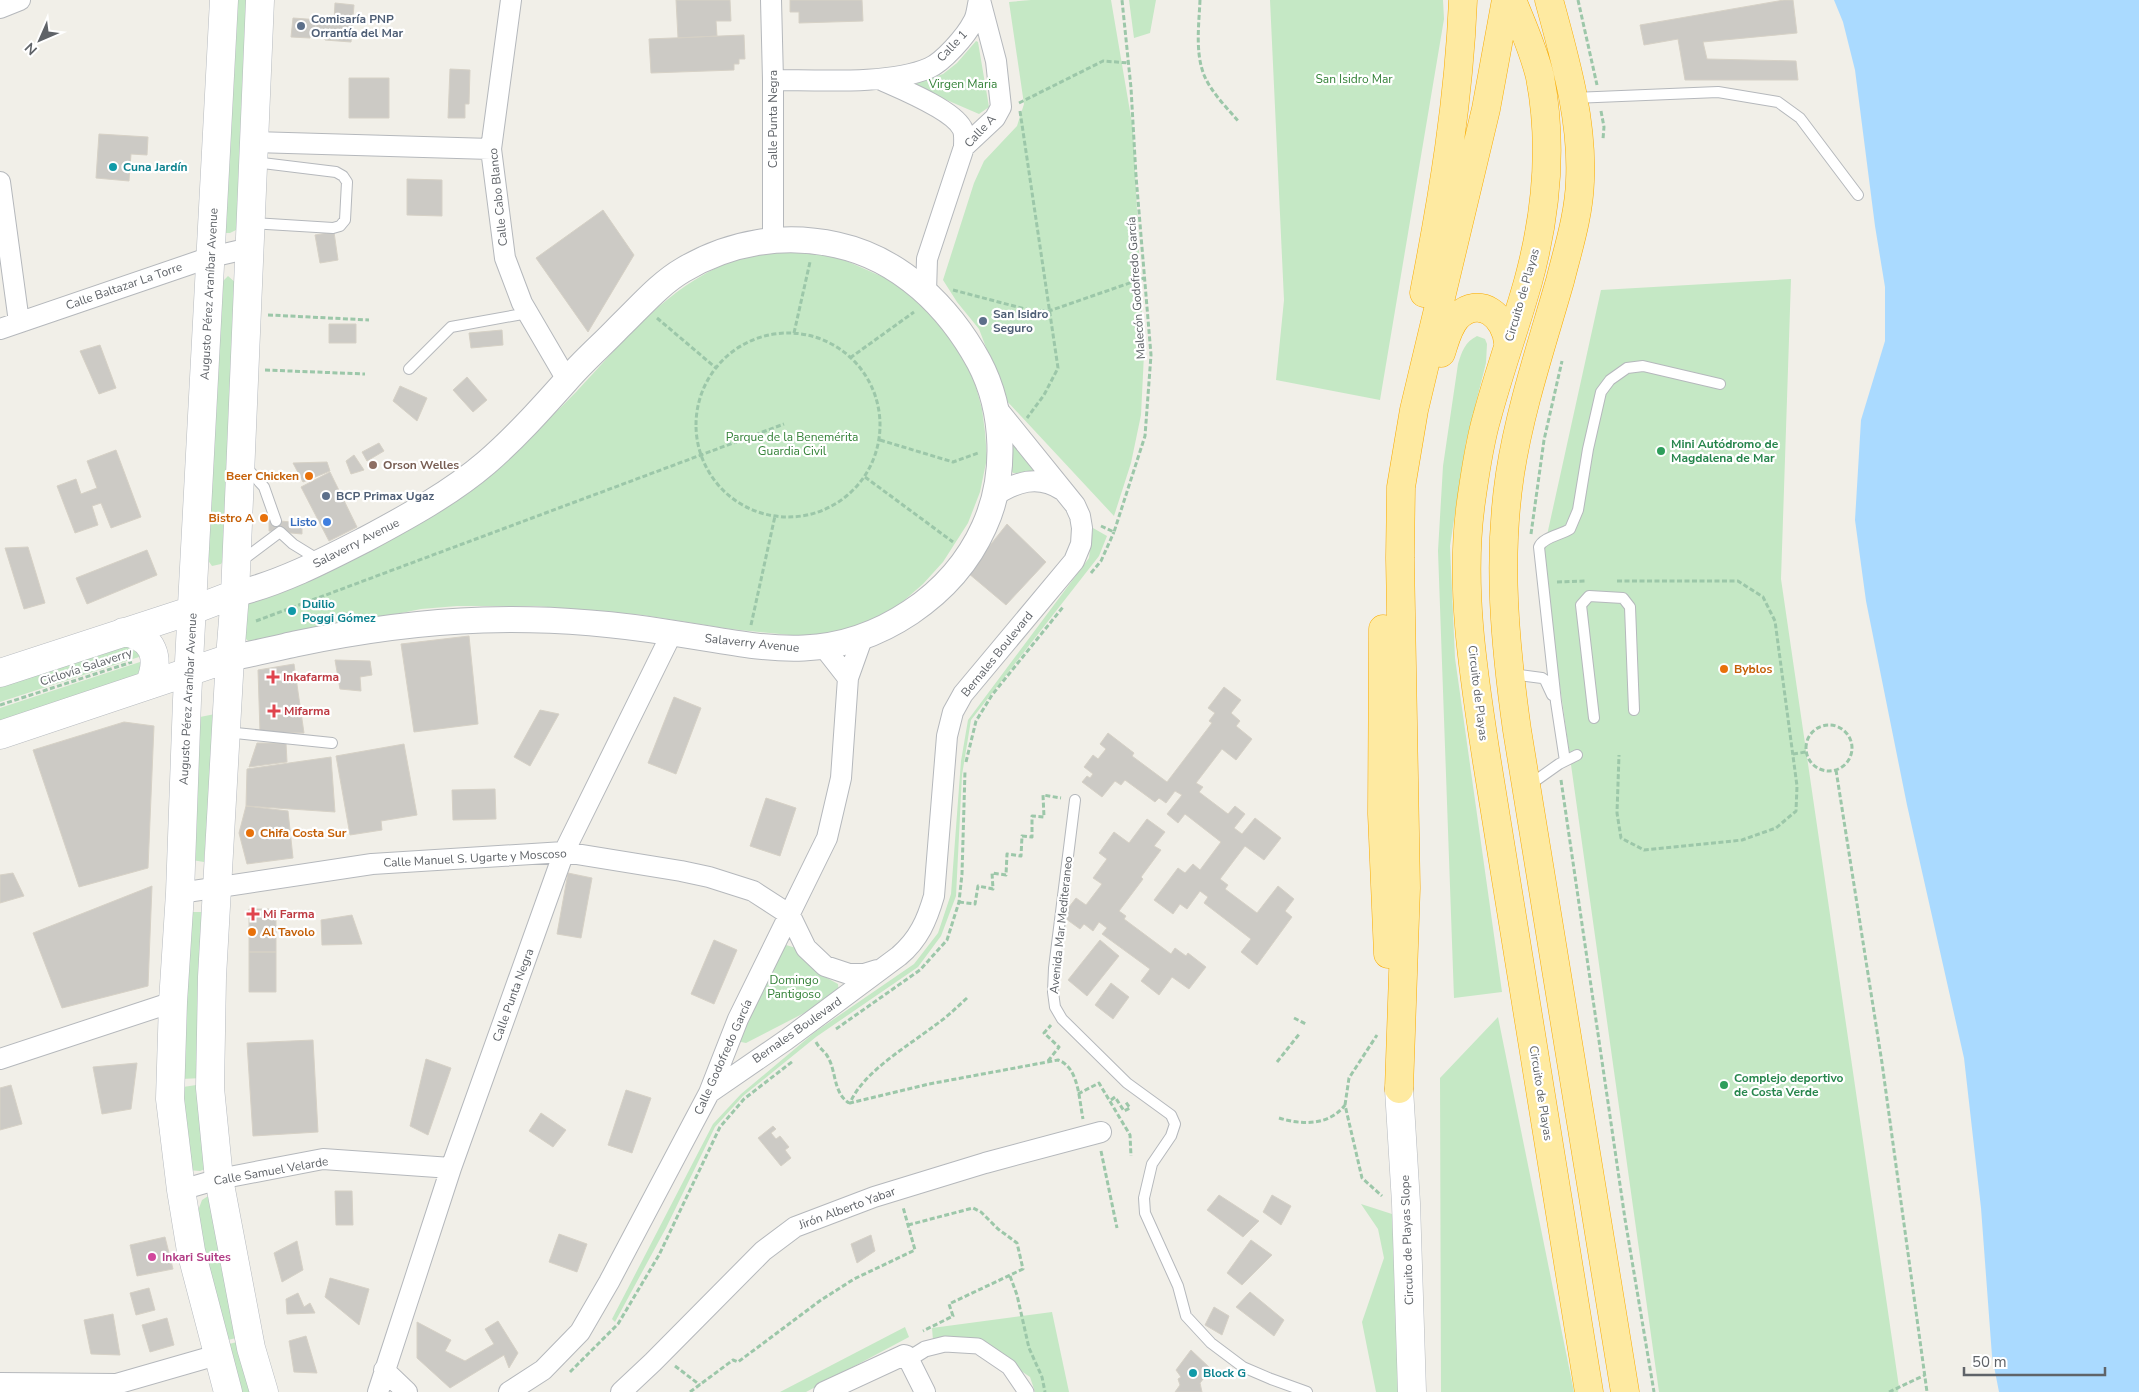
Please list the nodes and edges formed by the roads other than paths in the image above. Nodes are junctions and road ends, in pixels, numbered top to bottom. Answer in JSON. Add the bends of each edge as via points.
{"nodes":[{"id":1,"x":20,"y":0,"type":"edge"},
{"id":2,"x":224,"y":0,"type":"edge"},
{"id":3,"x":260,"y":0,"type":"edge"},
{"id":4,"x":511,"y":0,"type":"edge"},
{"id":5,"x":771,"y":0,"type":"edge"},
{"id":6,"x":980,"y":0,"type":"edge"},
{"id":7,"x":1463,"y":0,"type":"edge"},
{"id":8,"x":1506,"y":0,"type":"edge"},
{"id":9,"x":1512,"y":0,"type":"edge"},
{"id":10,"x":1549,"y":0,"type":"edge"},
{"id":11,"x":0,"y":8,"type":"edge"},
{"id":12,"x":879,"y":79,"type":"junction"},
{"id":13,"x":773,"y":80,"type":"junction"},
{"id":14,"x":1573,"y":98,"type":"junction"},
{"id":15,"x":964,"y":147,"type":"junction"},
{"id":16,"x":491,"y":149,"type":"junction"},
{"id":17,"x":254,"y":152,"type":"junction"},
{"id":18,"x":0,"y":182,"type":"edge"},
{"id":19,"x":1858,"y":195,"type":"dead end"},
{"id":20,"x":250,"y":236,"type":"junction"},
{"id":21,"x":773,"y":239,"type":"junction"},
{"id":22,"x":211,"y":257,"type":"junction"},
{"id":23,"x":923,"y":290,"type":"junction"},
{"id":24,"x":528,"y":313,"type":"junction"},
{"id":25,"x":19,"y":322,"type":"junction"},
{"id":26,"x":0,"y":328,"type":"edge"},
{"id":27,"x":1508,"y":343,"type":"junction"},
{"id":28,"x":410,"y":369,"type":"dead end"},
{"id":29,"x":567,"y":380,"type":"junction"},
{"id":30,"x":1720,"y":384,"type":"dead end"},
{"id":31,"x":995,"y":406,"type":"junction"},
{"id":32,"x":241,"y":461,"type":"junction"},
{"id":33,"x":1063,"y":491,"type":"junction"},
{"id":34,"x":994,"y":496,"type":"junction"},
{"id":35,"x":276,"y":521,"type":"dead end"},
{"id":36,"x":322,"y":562,"type":"junction"},
{"id":37,"x":237,"y":564,"type":"junction"},
{"id":38,"x":236,"y":594,"type":"junction"},
{"id":39,"x":192,"y":610,"type":"junction"},
{"id":40,"x":123,"y":632,"type":"junction"},
{"id":41,"x":672,"y":633,"type":"junction"},
{"id":42,"x":863,"y":636,"type":"junction"},
{"id":43,"x":823,"y":646,"type":"junction"},
{"id":44,"x":230,"y":658,"type":"junction"},
{"id":45,"x":0,"y":672,"type":"edge"},
{"id":46,"x":189,"y":672,"type":"junction"},
{"id":47,"x":1509,"y":674,"type":"junction"},
{"id":48,"x":848,"y":678,"type":"junction"},
{"id":49,"x":149,"y":685,"type":"junction"},
{"id":50,"x":1556,"y":702,"type":"junction"},
{"id":51,"x":1634,"y":710,"type":"dead end"},
{"id":52,"x":1594,"y":718,"type":"dead end"},
{"id":53,"x":226,"y":732,"type":"junction"},
{"id":54,"x":0,"y":735,"type":"edge"},
{"id":55,"x":332,"y":743,"type":"dead end"},
{"id":56,"x":1577,"y":754,"type":"dead end"},
{"id":57,"x":1565,"y":760,"type":"junction"},
{"id":58,"x":1527,"y":787,"type":"junction"},
{"id":59,"x":1075,"y":800,"type":"dead end"},
{"id":60,"x":564,"y":852,"type":"junction"},
{"id":61,"x":217,"y":888,"type":"junction"},
{"id":62,"x":1406,"y":888,"type":"junction"},
{"id":63,"x":180,"y":893,"type":"junction"},
{"id":64,"x":790,"y":915,"type":"junction"},
{"id":65,"x":884,"y":967,"type":"junction"},
{"id":66,"x":172,"y":1002,"type":"junction"},
{"id":67,"x":0,"y":1059,"type":"edge"},
{"id":68,"x":1399,"y":1088,"type":"junction"},
{"id":69,"x":709,"y":1093,"type":"junction"},
{"id":70,"x":1096,"y":1138,"type":"road end"},
{"id":71,"x":451,"y":1168,"type":"junction"},
{"id":72,"x":218,"y":1179,"type":"junction"},
{"id":73,"x":181,"y":1190,"type":"junction"},
{"id":74,"x":217,"y":1355,"type":"junction"},
{"id":75,"x":906,"y":1357,"type":"junction"},
{"id":76,"x":384,"y":1370,"type":"junction"},
{"id":77,"x":0,"y":1383,"type":"edge"},
{"id":78,"x":228,"y":1392,"type":"edge"},
{"id":79,"x":264,"y":1392,"type":"edge"},
{"id":80,"x":378,"y":1392,"type":"edge"},
{"id":81,"x":407,"y":1392,"type":"edge"},
{"id":82,"x":509,"y":1392,"type":"edge"},
{"id":83,"x":621,"y":1392,"type":"edge"},
{"id":84,"x":824,"y":1392,"type":"edge"},
{"id":85,"x":925,"y":1392,"type":"edge"},
{"id":86,"x":1026,"y":1392,"type":"edge"},
{"id":87,"x":1307,"y":1392,"type":"edge"},
{"id":88,"x":1412,"y":1392,"type":"edge"},
{"id":89,"x":1589,"y":1392,"type":"edge"},
{"id":90,"x":1625,"y":1392,"type":"edge"}],
"edges":[{"from":1,"to":11,"type":"street"},
{"from":2,"to":22,"type":"main road","name":"Augusto Pérez Araníbar Avenue"},
{"from":3,"to":17,"type":"main road"},
{"from":4,"to":16,"type":"street","name":"Calle Cabo Blanco"},
{"from":5,"to":13,"type":"street","name":"Calle Punta Negra"},
{"from":6,"to":12,"type":"street","name":"Calle 1","via":[[974,20],[964,36],[931,68],[909,76]]},
{"from":6,"to":15,"type":"street","name":"Calle A","via":[[996,61],[1001,107],[995,118]]},
{"from":7,"to":68,"type":"highway","via":[[1455,99],[1438,222],[1384,488],[1382,814],[1390,1004]]},
{"from":8,"to":62,"type":"highway","via":[[1486,108],[1416,402],[1399,503]]},
{"from":9,"to":27,"type":"highway","name":"Circuito de Playas","via":[[1539,75],[1545,119],[1546,174],[1542,216],[1528,282]]},
{"from":10,"to":14,"type":"highway"},
{"from":12,"to":13,"type":"street","name":"Calle 1"},
{"from":12,"to":15,"type":"street","name":"Calle 1","via":[[955,119],[963,129]]},
{"from":13,"to":21,"type":"street","name":"Calle Punta Negra"},
{"from":14,"to":19,"type":"lane","via":[[1718,92],[1778,102],[1800,118]]},
{"from":14,"to":47,"type":"highway","via":[[1580,142],[1575,222],[1510,473],[1505,520],[1504,599]]},
{"from":15,"to":23,"type":"street","name":"Calle A","via":[[927,259]]},
{"from":16,"to":17,"type":"street"},
{"from":16,"to":24,"type":"street","name":"Calle Cabo Blanco","via":[[505,258]]},
{"from":17,"to":20,"type":"main road"},
{"from":17,"to":20,"type":"lane","via":[[336,172],[347,182],[345,220],[340,226]]},
{"from":18,"to":25,"type":"street"},
{"from":20,"to":22,"type":"street","name":"Calle Baltazar La Torre"},
{"from":20,"to":32,"type":"main road"},
{"from":21,"to":23,"type":"street","name":"Salaverry Avenue","via":[[815,240],[852,248],[887,263]]},
{"from":21,"to":29,"type":"street","name":"Salaverry Avenue","via":[[724,250],[679,272],[641,305]]},
{"from":22,"to":25,"type":"street","name":"Calle Baltazar La Torre"},
{"from":22,"to":39,"type":"main road","name":"Augusto Pérez Araníbar Avenue"},
{"from":23,"to":31,"type":"street","name":"Salaverry Avenue","via":[[968,342],[984,373]]},
{"from":24,"to":28,"type":"lane","via":[[451,327]]},
{"from":24,"to":29,"type":"street","name":"Calle Cabo Blanco"},
{"from":25,"to":26,"type":"street","name":"Calle Baltazar La Torre"},
{"from":27,"to":62,"type":"highway","via":[[1503,323],[1490,311],[1479,308],[1462,313],[1447,334],[1432,386],[1415,516],[1420,803]]},
{"from":27,"to":89,"type":"highway","name":"Circuito de Playas","via":[[1486,419],[1471,503],[1467,592],[1472,664]]},
{"from":29,"to":36,"type":"street","name":"Salaverry Avenue","via":[[485,464],[416,513]]},
{"from":30,"to":50,"type":"lane","via":[[1643,366],[1627,368],[1610,380],[1601,392],[1578,510],[1570,529],[1540,544]]},
{"from":31,"to":33,"type":"street"},
{"from":31,"to":34,"type":"street","name":"Salaverry Avenue","via":[[1000,444]]},
{"from":32,"to":35,"type":"lane","via":[[264,487]]},
{"from":32,"to":37,"type":"main road"},
{"from":33,"to":34,"type":"street","via":[[1048,482],[1033,480],[1018,483]]},
{"from":33,"to":65,"type":"street","name":"Bernales Boulevard","via":[[1080,516],[1082,536],[1074,561],[963,694],[953,712],[947,736],[934,896],[929,916],[912,944]]},
{"from":34,"to":42,"type":"street","name":"Salaverry Avenue","via":[[988,520],[954,574],[906,615]]},
{"from":36,"to":37,"type":"lane","via":[[280,532]]},
{"from":36,"to":38,"type":"street","name":"Salaverry Avenue"},
{"from":37,"to":38,"type":"main road"},
{"from":38,"to":39,"type":"main road","name":"Salaverry Avenue"},
{"from":38,"to":44,"type":"main road"},
{"from":39,"to":40,"type":"main road","name":"Salaverry Avenue"},
{"from":39,"to":46,"type":"main road","name":"Augusto Pérez Araníbar Avenue"},
{"from":40,"to":45,"type":"main road","name":"Salaverry Avenue"},
{"from":40,"to":49,"type":"main road","via":[[137,634],[155,657],[155,671]]},
{"from":41,"to":43,"type":"street","name":"Salaverry Avenue","via":[[786,648]]},
{"from":41,"to":44,"type":"street","name":"Salaverry Avenue","via":[[586,622],[484,620],[400,626]]},
{"from":41,"to":60,"type":"street","name":"Calle Punta Negra"},
{"from":42,"to":43,"type":"street","name":"Salaverry Avenue"},
{"from":42,"to":48,"type":"street","name":"Calle Godofredo García"},
{"from":43,"to":48,"type":"street"},
{"from":44,"to":46,"type":"main road","name":"Salaverry Avenue"},
{"from":44,"to":53,"type":"main road"},
{"from":46,"to":49,"type":"main road","name":"Salaverry Avenue"},
{"from":46,"to":63,"type":"main road","name":"Augusto Pérez Araníbar Avenue"},
{"from":47,"to":50,"type":"lane","via":[[1542,678]]},
{"from":47,"to":58,"type":"highway"},
{"from":48,"to":64,"type":"street","name":"Calle Godofredo García","via":[[839,787],[827,838]]},
{"from":49,"to":54,"type":"main road","name":"Salaverry Avenue"},
{"from":50,"to":57,"type":"lane"},
{"from":51,"to":52,"type":"lane","via":[[1630,607],[1623,598],[1589,596],[1581,605]]},
{"from":53,"to":55,"type":"lane"},
{"from":53,"to":61,"type":"main road"},
{"from":56,"to":57,"type":"lane"},
{"from":57,"to":58,"type":"lane"},
{"from":58,"to":90,"type":"highway"},
{"from":59,"to":87,"type":"lane","name":"Avenida Mar Mediteraneo","via":[[1052,992],[1055,1006],[1071,1030],[1127,1083],[1171,1115],[1175,1124],[1171,1136],[1152,1164],[1144,1198],[1145,1213],[1178,1286],[1186,1316],[1210,1343],[1243,1367]]},
{"from":60,"to":61,"type":"street","name":"Calle Manuel S. Ugarte y Moscoso","via":[[372,864]]},
{"from":60,"to":64,"type":"street","name":"Calle Manuel S. Ugarte y Moscoso","via":[[709,877],[753,891]]},
{"from":60,"to":71,"type":"street","name":"Calle Punta Negra"},
{"from":61,"to":63,"type":"street","name":"Calle Manuel S. Ugarte y Moscoso"},
{"from":61,"to":72,"type":"main road","via":[[210,1088]]},
{"from":62,"to":68,"type":"highway"},
{"from":63,"to":66,"type":"main road","name":"Augusto Pérez Araníbar Avenue"},
{"from":64,"to":65,"type":"street","name":"Bernales Boulevard","via":[[806,948],[832,970],[856,974]]},
{"from":64,"to":69,"type":"street","name":"Calle Godofredo García","via":[[738,1019]]},
{"from":65,"to":69,"type":"street","name":"Bernales Boulevard"},
{"from":66,"to":67,"type":"street"},
{"from":66,"to":73,"type":"main road","name":"Augusto Pérez Araníbar Avenue","via":[[170,1099]]},
{"from":68,"to":88,"type":"main road","name":"Circuito de Playas Slope"},
{"from":69,"to":82,"type":"street","name":"Calle Godofredo García","via":[[580,1332],[543,1370]]},
{"from":70,"to":83,"type":"street","name":"Jirón Alberto Yabar","via":[[985,1163],[840,1209],[795,1227],[733,1280]]},
{"from":71,"to":72,"type":"street","name":"Calle Samuel Velarde","via":[[323,1159]]},
{"from":71,"to":76,"type":"street","name":"Calle Punta Negra"},
{"from":72,"to":73,"type":"street","name":"Calle Samuel Velarde"},
{"from":72,"to":79,"type":"main road","via":[[251,1348]]},
{"from":73,"to":74,"type":"main road","name":"Augusto Pérez Araníbar Avenue","via":[[191,1251]]},
{"from":74,"to":77,"type":"street","via":[[116,1384]]},
{"from":74,"to":78,"type":"main road","name":"Augusto Pérez Araníbar Avenue"},
{"from":75,"to":84,"type":"street"},
{"from":75,"to":85,"type":"street"},
{"from":75,"to":86,"type":"street","via":[[946,1344],[978,1346],[1009,1367]]},
{"from":76,"to":80,"type":"street","name":"Calle Punta Negra"},
{"from":76,"to":81,"type":"street"}]}
